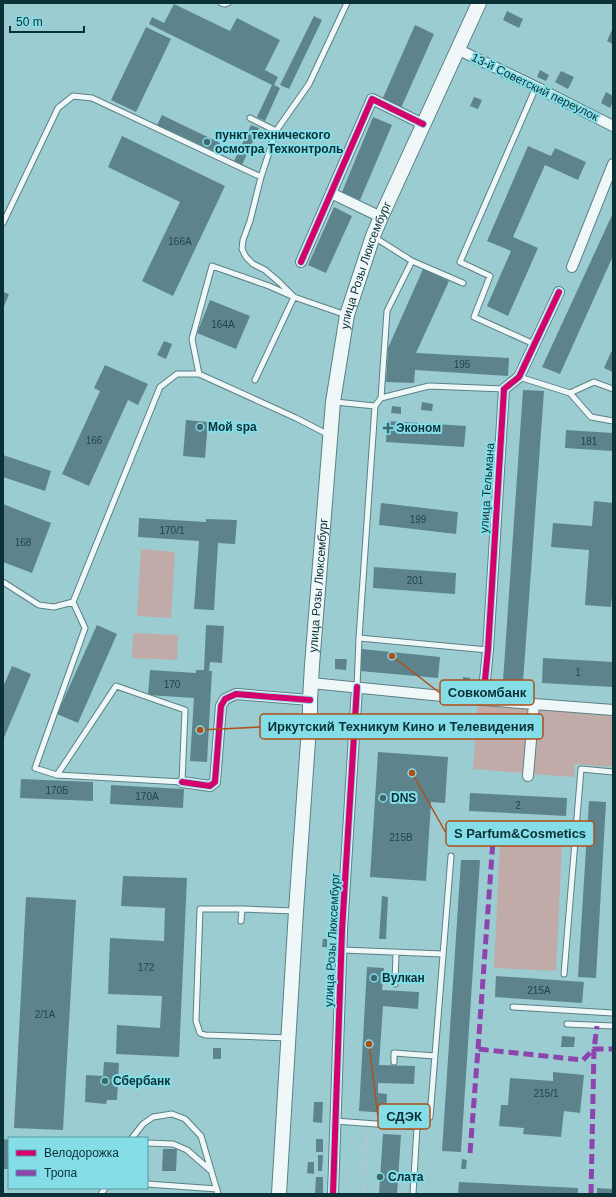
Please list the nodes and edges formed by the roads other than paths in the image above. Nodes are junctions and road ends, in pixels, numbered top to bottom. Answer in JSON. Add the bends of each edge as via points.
{"nodes":[{"id":1,"x":221,"y":3,"type":"edge"},
{"id":2,"x":228,"y":3,"type":"edge"},
{"id":3,"x":347,"y":3,"type":"edge"},
{"id":4,"x":479,"y":3,"type":"edge"},
{"id":5,"x":457,"y":49,"type":"junction"},
{"id":6,"x":536,"y":87,"type":"junction"},
{"id":7,"x":250,"y":118,"type":"dead end"},
{"id":8,"x":423,"y":124,"type":"junction"},
{"id":9,"x":613,"y":126,"type":"edge"},
{"id":10,"x":276,"y":131,"type":"junction"},
{"id":11,"x":613,"y":164,"type":"edge"},
{"id":12,"x":261,"y":177,"type":"junction"},
{"id":13,"x":331,"y":193,"type":"junction"},
{"id":14,"x":381,"y":217,"type":"junction"},
{"id":15,"x":3,"y":223,"type":"edge"},
{"id":16,"x":373,"y":236,"type":"junction"},
{"id":17,"x":412,"y":261,"type":"junction"},
{"id":18,"x":301,"y":262,"type":"dead end"},
{"id":19,"x":572,"y":267,"type":"dead end"},
{"id":20,"x":463,"y":283,"type":"dead end"},
{"id":21,"x":559,"y":292,"type":"dead end"},
{"id":22,"x":294,"y":297,"type":"junction"},
{"id":23,"x":347,"y":315,"type":"junction"},
{"id":24,"x":534,"y":344,"type":"junction"},
{"id":25,"x":199,"y":374,"type":"junction"},
{"id":26,"x":519,"y":377,"type":"junction"},
{"id":27,"x":256,"y":380,"type":"dead end"},
{"id":28,"x":504,"y":389,"type":"junction"},
{"id":29,"x":613,"y":389,"type":"edge"},
{"id":30,"x":570,"y":393,"type":"junction"},
{"id":31,"x":380,"y":398,"type":"junction"},
{"id":32,"x":333,"y":402,"type":"junction"},
{"id":33,"x":375,"y":406,"type":"junction"},
{"id":34,"x":613,"y":421,"type":"edge"},
{"id":35,"x":330,"y":436,"type":"junction"},
{"id":36,"x":3,"y":582,"type":"edge"},
{"id":37,"x":73,"y":602,"type":"junction"},
{"id":38,"x":359,"y":638,"type":"junction"},
{"id":39,"x":488,"y":650,"type":"junction"},
{"id":40,"x":311,"y":683,"type":"junction"},
{"id":41,"x":357,"y":688,"type":"junction"},
{"id":42,"x":310,"y":700,"type":"junction"},
{"id":43,"x":483,"y":700,"type":"junction"},
{"id":44,"x":534,"y":704,"type":"junction"},
{"id":45,"x":613,"y":710,"type":"edge"},
{"id":46,"x":613,"y":772,"type":"edge"},
{"id":47,"x":57,"y":775,"type":"junction"},
{"id":48,"x":528,"y":776,"type":"dead end"},
{"id":49,"x":182,"y":782,"type":"junction"},
{"id":50,"x":471,"y":825,"type":"dead end"},
{"id":51,"x":576,"y":832,"type":"junction"},
{"id":52,"x":450,"y":856,"type":"dead end"},
{"id":53,"x":242,"y":909,"type":"junction"},
{"id":54,"x":296,"y":911,"type":"junction"},
{"id":55,"x":241,"y":921,"type":"dead end"},
{"id":56,"x":342,"y":950,"type":"junction"},
{"id":57,"x":396,"y":952,"type":"junction"},
{"id":58,"x":443,"y":954,"type":"junction"},
{"id":59,"x":564,"y":974,"type":"dead end"},
{"id":60,"x":394,"y":984,"type":"dead end"},
{"id":61,"x":513,"y":1007,"type":"dead end"},
{"id":62,"x":613,"y":1013,"type":"edge"},
{"id":63,"x":566,"y":1024,"type":"dead end"},
{"id":64,"x":613,"y":1026,"type":"edge"},
{"id":65,"x":289,"y":1038,"type":"junction"},
{"id":66,"x":435,"y":1056,"type":"junction"},
{"id":67,"x":394,"y":1062,"type":"dead end"},
{"id":68,"x":335,"y":1121,"type":"junction"},
{"id":69,"x":417,"y":1127,"type":"junction"},
{"id":70,"x":133,"y":1137,"type":"edge"},
{"id":71,"x":148,"y":1143,"type":"edge"},
{"id":72,"x":211,"y":1170,"type":"junction"},
{"id":73,"x":148,"y":1184,"type":"edge"},
{"id":74,"x":217,"y":1192,"type":"edge"},
{"id":75,"x":279,"y":1194,"type":"edge"},
{"id":76,"x":333,"y":1194,"type":"edge"},
{"id":77,"x":413,"y":1194,"type":"edge"}],
"edges":[{"from":1,"to":2,"type":"lane"},
{"from":3,"to":10,"type":"lane","via":[[309,84]]},
{"from":4,"to":5,"type":"main road","name":"улица Розы Люксембург"},
{"from":5,"to":6,"type":"street","name":"13-й Советский переулок"},
{"from":5,"to":8,"type":"main road","name":"улица Розы Люксембург"},
{"from":6,"to":9,"type":"street","name":"13-й Советский переулок"},
{"from":6,"to":24,"type":"lane","via":[[460,262],[490,276],[474,317]]},
{"from":7,"to":10,"type":"lane"},
{"from":8,"to":13,"type":"street","via":[[372,99]]},
{"from":8,"to":14,"type":"main road","name":"улица Розы Люксембург"},
{"from":10,"to":12,"type":"lane"},
{"from":11,"to":19,"type":"street"},
{"from":12,"to":15,"type":"lane","via":[[92,98],[73,96],[58,108]]},
{"from":12,"to":22,"type":"lane","via":[[242,249],[253,264],[270,274]]},
{"from":13,"to":14,"type":"street"},
{"from":13,"to":18,"type":"street"},
{"from":14,"to":16,"type":"main road","name":"улица Розы Люксембург"},
{"from":16,"to":17,"type":"lane"},
{"from":16,"to":23,"type":"main road","name":"улица Розы Люксембург"},
{"from":17,"to":20,"type":"lane"},
{"from":17,"to":31,"type":"lane","via":[[387,311]]},
{"from":21,"to":24,"type":"street"},
{"from":22,"to":23,"type":"lane"},
{"from":22,"to":25,"type":"lane","via":[[212,266],[192,339]]},
{"from":22,"to":27,"type":"lane"},
{"from":23,"to":32,"type":"main road","name":"улица Розы Люксембург"},
{"from":24,"to":26,"type":"street"},
{"from":25,"to":35,"type":"lane"},
{"from":25,"to":37,"type":"lane","via":[[177,374],[160,387]]},
{"from":26,"to":28,"type":"street"},
{"from":26,"to":30,"type":"lane"},
{"from":28,"to":31,"type":"lane","via":[[429,386]]},
{"from":28,"to":39,"type":"street","name":"улица Тельмана"},
{"from":29,"to":30,"type":"lane","via":[[594,382]]},
{"from":30,"to":34,"type":"lane","via":[[591,417]]},
{"from":31,"to":33,"type":"lane"},
{"from":32,"to":33,"type":"lane"},
{"from":32,"to":35,"type":"main road","name":"улица Розы Люксембург"},
{"from":33,"to":38,"type":"lane"},
{"from":35,"to":40,"type":"main road","name":"улица Розы Люксембург"},
{"from":36,"to":37,"type":"lane","via":[[39,605],[54,607]]},
{"from":37,"to":47,"type":"lane","via":[[85,628],[35,768]]},
{"from":38,"to":39,"type":"lane"},
{"from":38,"to":41,"type":"lane"},
{"from":39,"to":43,"type":"street","name":"улица Тельмана"},
{"from":40,"to":41,"type":"street"},
{"from":40,"to":42,"type":"main road","name":"улица Розы Люксембург"},
{"from":41,"to":43,"type":"street"},
{"from":41,"to":56,"type":"street","name":"улица Розы Люксембург"},
{"from":42,"to":49,"type":"street","via":[[236,694],[225,699],[221,706],[216,782],[210,786]]},
{"from":42,"to":54,"type":"main road","name":"улица Розы Люксембург"},
{"from":43,"to":44,"type":"street"},
{"from":44,"to":45,"type":"street"},
{"from":44,"to":48,"type":"street"},
{"from":46,"to":51,"type":"lane","via":[[581,769]]},
{"from":47,"to":49,"type":"lane"},
{"from":47,"to":49,"type":"lane","via":[[116,686],[185,710]]},
{"from":50,"to":51,"type":"lane"},
{"from":51,"to":59,"type":"lane"},
{"from":52,"to":58,"type":"lane"},
{"from":53,"to":54,"type":"lane"},
{"from":53,"to":55,"type":"lane"},
{"from":53,"to":65,"type":"lane","via":[[200,909],[196,1021],[200,1033]]},
{"from":54,"to":65,"type":"main road","name":"улица Розы Люксембург"},
{"from":56,"to":57,"type":"lane"},
{"from":56,"to":68,"type":"street","name":"улица Розы Люксембург"},
{"from":57,"to":58,"type":"lane"},
{"from":57,"to":60,"type":"lane"},
{"from":58,"to":66,"type":"lane"},
{"from":61,"to":62,"type":"lane"},
{"from":63,"to":64,"type":"lane"},
{"from":65,"to":75,"type":"main road","name":"улица Розы Люксембург"},
{"from":66,"to":67,"type":"lane","via":[[394,1053]]},
{"from":66,"to":69,"type":"lane","via":[[430,1117]]},
{"from":68,"to":69,"type":"lane"},
{"from":68,"to":76,"type":"street","name":"улица Розы Люксембург"},
{"from":69,"to":77,"type":"lane"},
{"from":70,"to":72,"type":"lane","via":[[143,1124],[153,1117],[172,1114],[185,1119],[201,1136]]},
{"from":71,"to":72,"type":"lane","via":[[173,1144],[187,1150]]},
{"from":72,"to":74,"type":"lane"},
{"from":73,"to":74,"type":"lane"}]}
